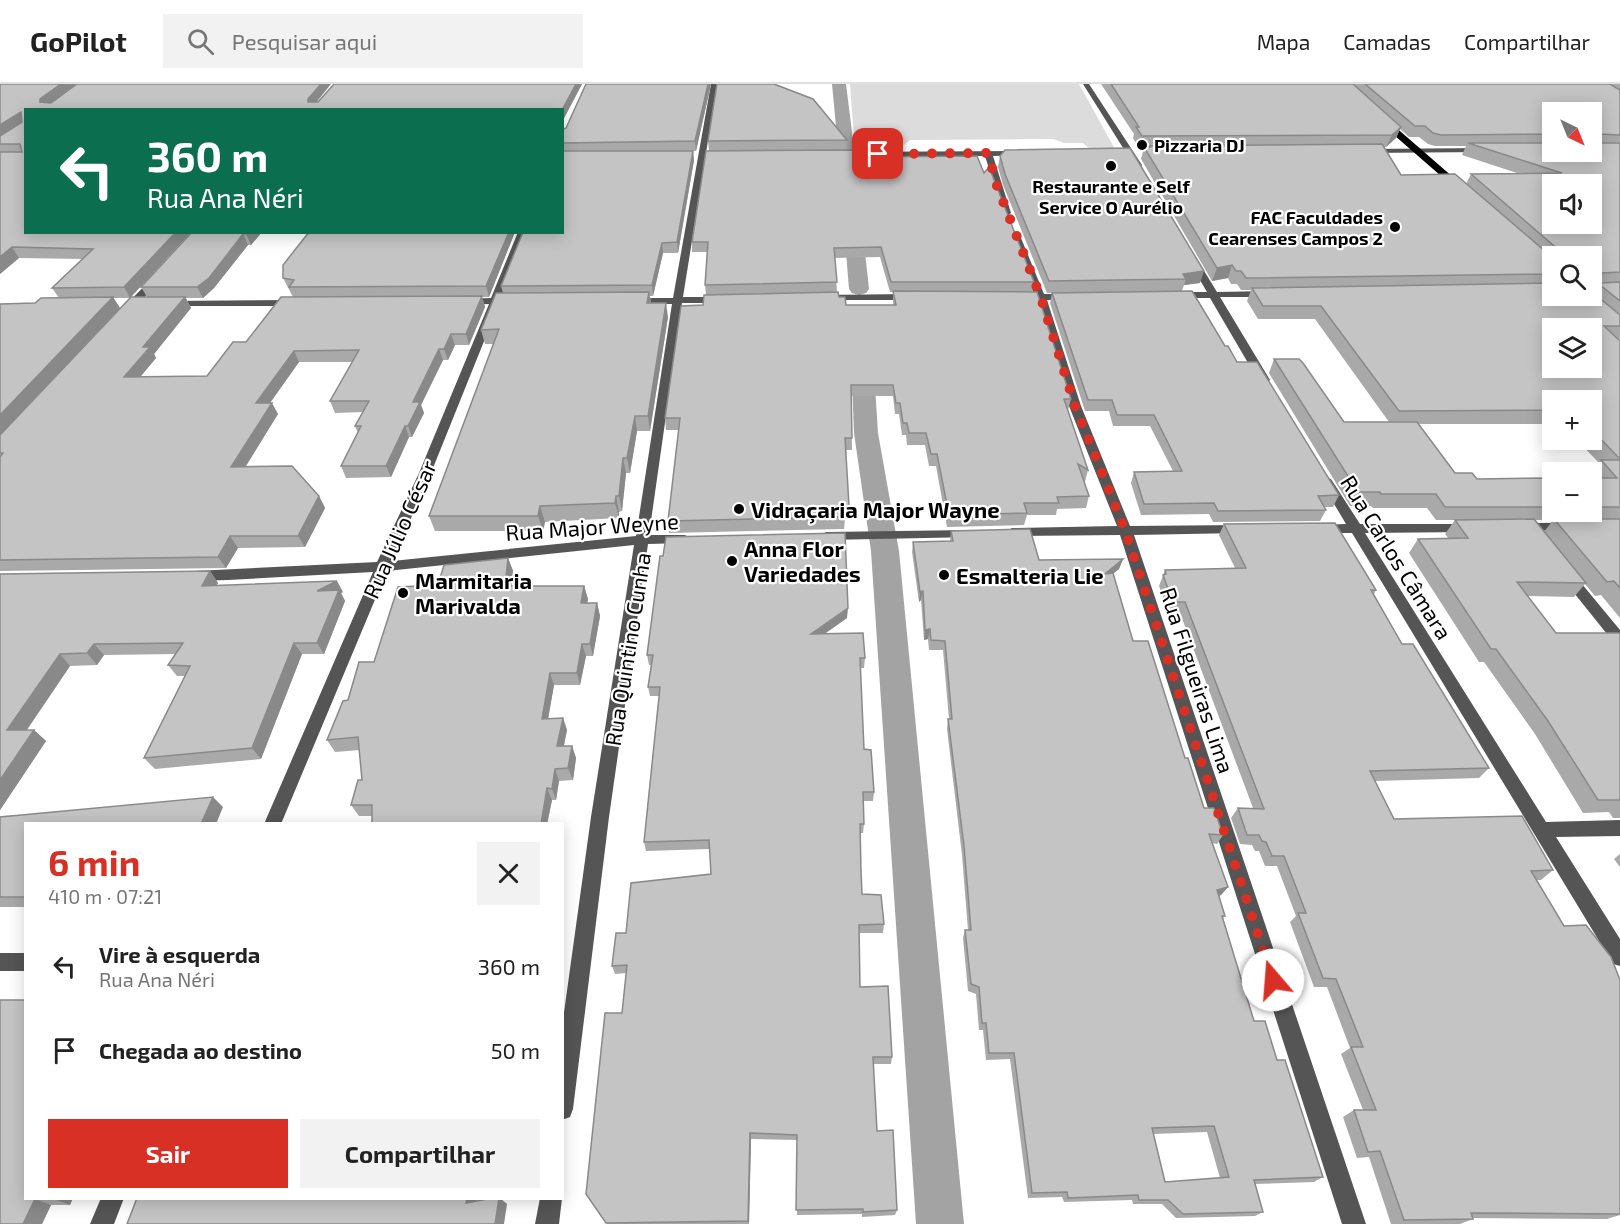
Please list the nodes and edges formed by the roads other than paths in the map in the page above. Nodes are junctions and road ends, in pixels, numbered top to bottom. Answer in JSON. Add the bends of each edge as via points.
{"nodes":[{"id":1,"x":714,"y":84,"type":"edge"},
{"id":2,"x":1086,"y":84,"type":"edge"},
{"id":3,"x":1377,"y":115,"type":"edge"},
{"id":4,"x":1495,"y":150,"type":"edge"},
{"id":5,"x":1361,"y":151,"type":"edge"},
{"id":6,"x":1418,"y":151,"type":"junction"},
{"id":7,"x":988,"y":153,"type":"junction"},
{"id":8,"x":1033,"y":153,"type":"edge"},
{"id":9,"x":825,"y":154,"type":"edge"},
{"id":10,"x":1146,"y":178,"type":"edge"},
{"id":11,"x":1469,"y":197,"type":"edge"},
{"id":12,"x":522,"y":234,"type":"edge"},
{"id":13,"x":1184,"y":243,"type":"edge"},
{"id":14,"x":169,"y":266,"type":"edge"},
{"id":15,"x":1212,"y":294,"type":"junction"},
{"id":16,"x":1275,"y":294,"type":"edge"},
{"id":17,"x":1156,"y":295,"type":"edge"},
{"id":18,"x":929,"y":297,"type":"edge"},
{"id":19,"x":1008,"y":297,"type":"edge"},
{"id":20,"x":1087,"y":297,"type":"edge"},
{"id":21,"x":812,"y":298,"type":"edge"},
{"id":22,"x":1041,"y":298,"type":"junction"},
{"id":23,"x":728,"y":300,"type":"edge"},
{"id":24,"x":493,"y":301,"type":"junction"},
{"id":25,"x":524,"y":301,"type":"edge"},
{"id":26,"x":619,"y":301,"type":"edge"},
{"id":27,"x":678,"y":301,"type":"junction"},
{"id":28,"x":451,"y":302,"type":"edge"},
{"id":29,"x":309,"y":303,"type":"edge"},
{"id":30,"x":155,"y":304,"type":"edge"},
{"id":31,"x":116,"y":322,"type":"edge"},
{"id":32,"x":1271,"y":393,"type":"edge"},
{"id":33,"x":1320,"y":472,"type":"edge"},
{"id":34,"x":1586,"y":526,"type":"edge"},
{"id":35,"x":1505,"y":527,"type":"edge"},
{"id":36,"x":1528,"y":527,"type":"junction"},
{"id":37,"x":1482,"y":528,"type":"edge"},
{"id":38,"x":1254,"y":529,"type":"edge"},
{"id":39,"x":1302,"y":529,"type":"edge"},
{"id":40,"x":1356,"y":529,"type":"junction"},
{"id":41,"x":1125,"y":530,"type":"junction"},
{"id":42,"x":809,"y":537,"type":"edge"},
{"id":43,"x":644,"y":539,"type":"junction"},
{"id":44,"x":694,"y":540,"type":"edge"},
{"id":45,"x":1539,"y":541,"type":"edge"},
{"id":46,"x":1556,"y":561,"type":"edge"},
{"id":47,"x":382,"y":567,"type":"junction"},
{"id":48,"x":186,"y":576,"type":"edge"},
{"id":49,"x":1620,"y":640,"type":"edge"},
{"id":50,"x":273,"y":822,"type":"edge"},
{"id":51,"x":1620,"y":828,"type":"edge"},
{"id":52,"x":1540,"y":830,"type":"junction"},
{"id":53,"x":1620,"y":957,"type":"edge"},
{"id":54,"x":0,"y":962,"type":"edge"},
{"id":55,"x":24,"y":962,"type":"edge"},
{"id":56,"x":564,"y":1093,"type":"edge"},
{"id":57,"x":112,"y":1200,"type":"edge"},
{"id":58,"x":551,"y":1200,"type":"edge"},
{"id":59,"x":102,"y":1224,"type":"edge"},
{"id":60,"x":548,"y":1224,"type":"edge"},
{"id":61,"x":1354,"y":1224,"type":"edge"}],
"edges":[{"from":1,"to":27,"type":"street","name":"Rua Quintino Cunha"},
{"from":2,"to":10,"type":"street"},
{"from":3,"to":6,"type":"main road"},
{"from":4,"to":6,"type":"street"},
{"from":5,"to":6,"type":"street"},
{"from":6,"to":11,"type":"main road"},
{"from":7,"to":8,"type":"street"},
{"from":7,"to":9,"type":"street"},
{"from":7,"to":22,"type":"street","name":"Rua Filgueiras Lima"},
{"from":12,"to":24,"type":"street","name":"Rua Júlio César"},
{"from":13,"to":15,"type":"street"},
{"from":14,"to":31,"type":"street"},
{"from":15,"to":16,"type":"street"},
{"from":15,"to":17,"type":"street"},
{"from":15,"to":32,"type":"street"},
{"from":18,"to":21,"type":"street"},
{"from":19,"to":22,"type":"street"},
{"from":20,"to":22,"type":"street"},
{"from":22,"to":41,"type":"street","name":"Rua Filgueiras Lima","via":[[1075,406]]},
{"from":23,"to":27,"type":"street"},
{"from":24,"to":25,"type":"street"},
{"from":24,"to":28,"type":"street"},
{"from":24,"to":47,"type":"street","name":"Rua Júlio César","via":[[425,473]]},
{"from":26,"to":27,"type":"street"},
{"from":27,"to":43,"type":"street","name":"Rua Quintino Cunha"},
{"from":29,"to":30,"type":"street"},
{"from":33,"to":40,"type":"street","name":"Rua Carlos Câmara"},
{"from":34,"to":36,"type":"street"},
{"from":35,"to":36,"type":"street"},
{"from":36,"to":45,"type":"street"},
{"from":37,"to":40,"type":"street"},
{"from":38,"to":41,"type":"street"},
{"from":39,"to":40,"type":"street"},
{"from":40,"to":52,"type":"street","name":"Rua Carlos Câmara"},
{"from":41,"to":42,"type":"street"},
{"from":41,"to":61,"type":"street","name":"Rua Filgueiras Lima"},
{"from":43,"to":44,"type":"street","name":"Rua Major Weyne"},
{"from":43,"to":47,"type":"street","name":"Rua Major Weyne"},
{"from":43,"to":56,"type":"street","name":"Rua Quintino Cunha","via":[[600,817]]},
{"from":46,"to":49,"type":"street"},
{"from":47,"to":48,"type":"street","name":"Rua Major Weyne","via":[[279,576]]},
{"from":47,"to":50,"type":"street","name":"Rua Júlio César"},
{"from":51,"to":52,"type":"street"},
{"from":52,"to":53,"type":"street","name":"Rua Carlos Câmara"},
{"from":54,"to":55,"type":"street"},
{"from":57,"to":59,"type":"street"},
{"from":58,"to":60,"type":"street"}]}
